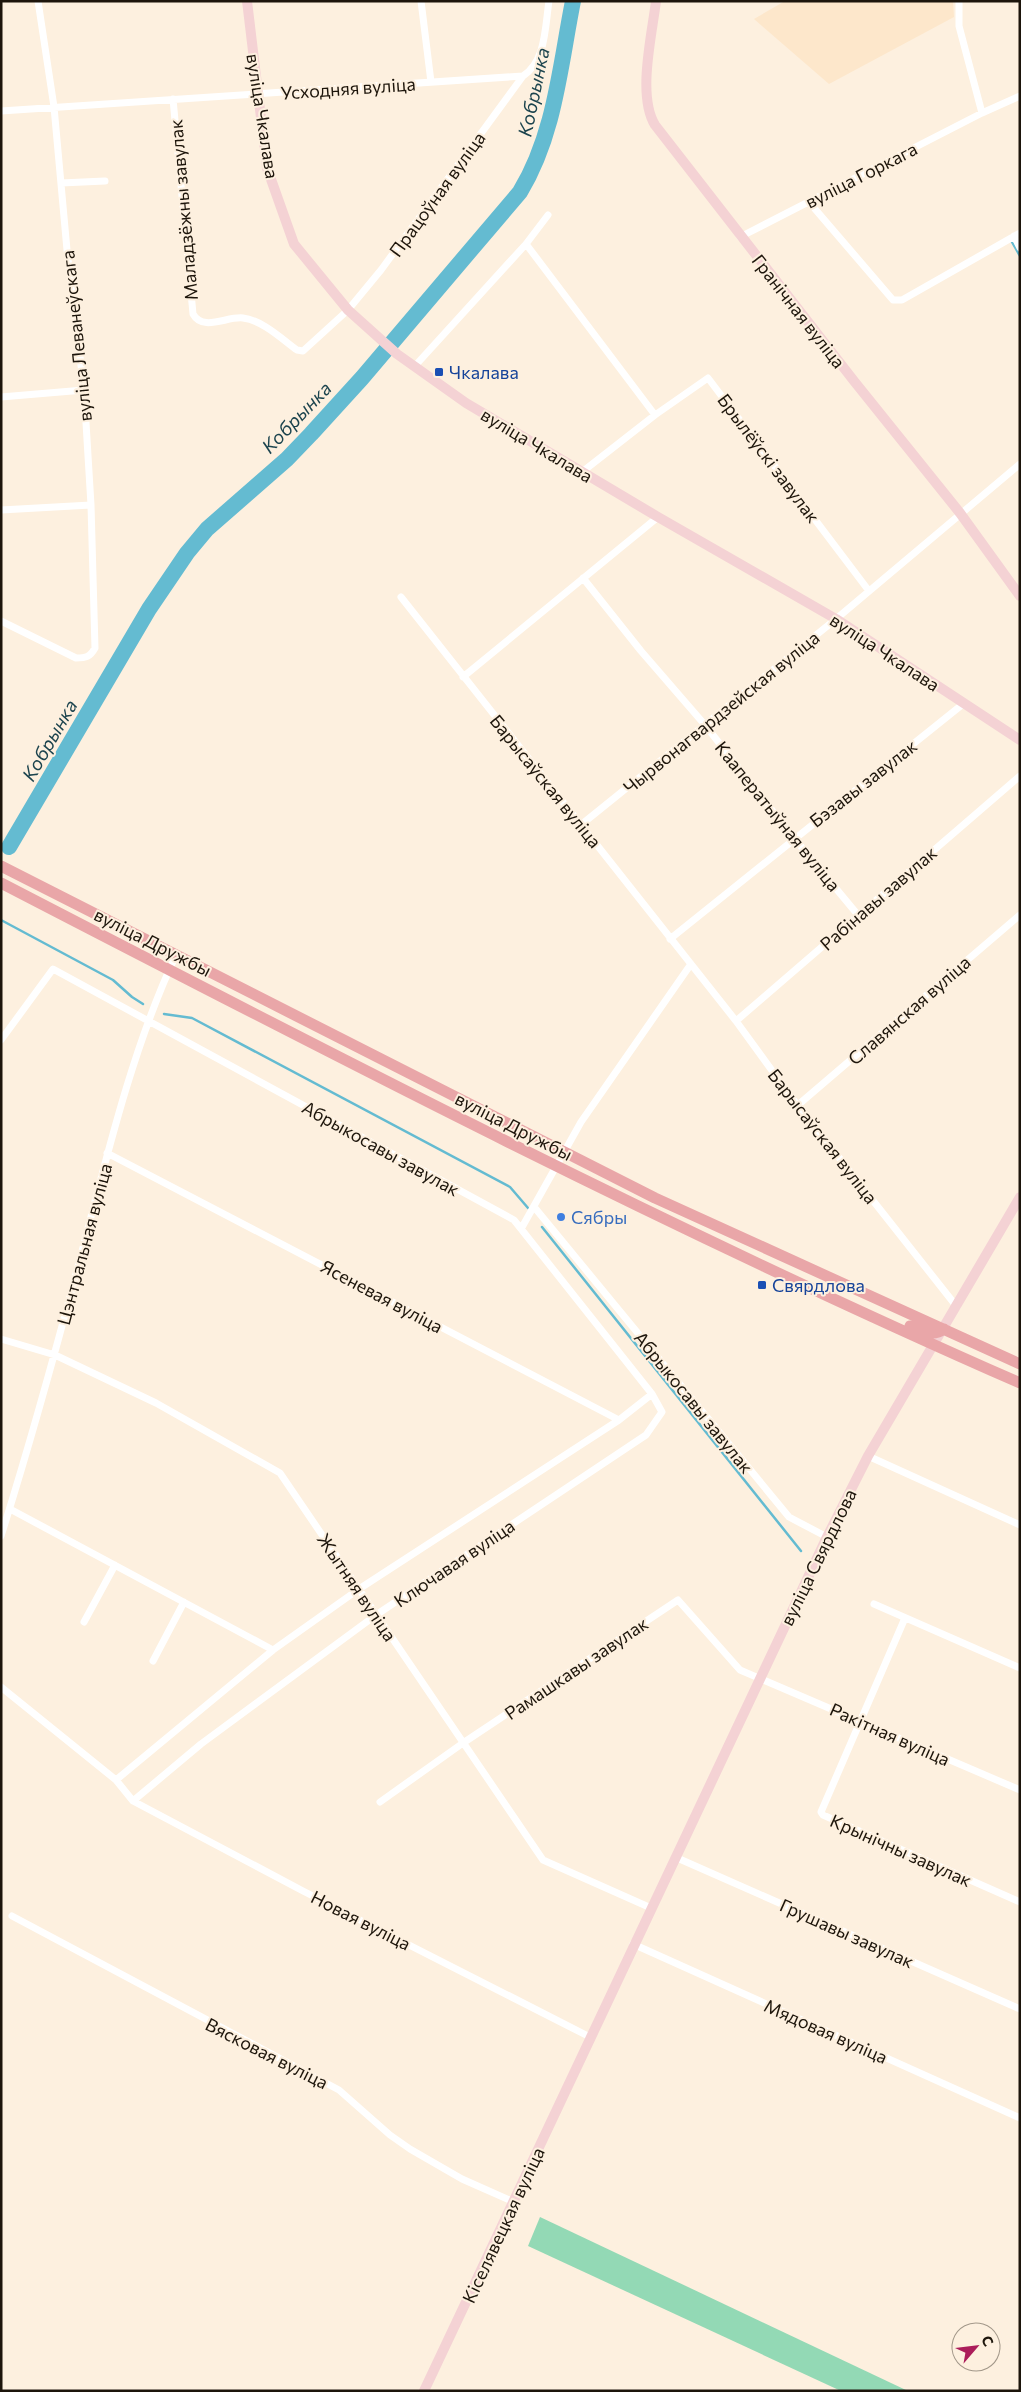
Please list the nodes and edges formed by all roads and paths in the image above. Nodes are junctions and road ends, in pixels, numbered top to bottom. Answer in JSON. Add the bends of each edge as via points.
{"nodes":[{"id":1,"x":38,"y":1,"type":"edge"},
{"id":2,"x":247,"y":1,"type":"edge"},
{"id":3,"x":421,"y":1,"type":"edge"},
{"id":4,"x":549,"y":1,"type":"edge"},
{"id":5,"x":656,"y":1,"type":"edge"},
{"id":6,"x":959,"y":1,"type":"edge"},
{"id":7,"x":523,"y":76,"type":"junction"},
{"id":8,"x":431,"y":82,"type":"junction"},
{"id":9,"x":258,"y":93,"type":"junction"},
{"id":10,"x":1020,"y":96,"type":"edge"},
{"id":11,"x":174,"y":99,"type":"junction"},
{"id":12,"x":54,"y":108,"type":"junction"},
{"id":13,"x":1,"y":111,"type":"edge"},
{"id":14,"x":982,"y":113,"type":"junction"},
{"id":15,"x":105,"y":181,"type":"dead end"},
{"id":16,"x":61,"y":183,"type":"junction"},
{"id":17,"x":809,"y":202,"type":"junction"},
{"id":18,"x":548,"y":216,"type":"dead end"},
{"id":19,"x":1017,"y":234,"type":"edge"},
{"id":20,"x":740,"y":237,"type":"junction"},
{"id":21,"x":526,"y":244,"type":"junction"},
{"id":22,"x":1020,"y":248,"type":"edge"},
{"id":23,"x":348,"y":310,"type":"junction"},
{"id":24,"x":414,"y":367,"type":"junction"},
{"id":25,"x":84,"y":390,"type":"junction"},
{"id":26,"x":1,"y":397,"type":"edge"},
{"id":27,"x":655,"y":415,"type":"junction"},
{"id":28,"x":1020,"y":464,"type":"edge"},
{"id":29,"x":582,"y":472,"type":"junction"},
{"id":30,"x":91,"y":505,"type":"junction"},
{"id":31,"x":1,"y":510,"type":"edge"},
{"id":32,"x":960,"y":513,"type":"junction"},
{"id":33,"x":658,"y":517,"type":"junction"},
{"id":34,"x":584,"y":578,"type":"junction"},
{"id":35,"x":869,"y":590,"type":"junction"},
{"id":36,"x":1020,"y":596,"type":"edge"},
{"id":37,"x":401,"y":597,"type":"dead end"},
{"id":38,"x":836,"y":619,"type":"junction"},
{"id":39,"x":1,"y":621,"type":"edge"},
{"id":40,"x":463,"y":677,"type":"junction"},
{"id":41,"x":964,"y":704,"type":"junction"},
{"id":42,"x":705,"y":725,"type":"junction"},
{"id":43,"x":1020,"y":740,"type":"edge"},
{"id":44,"x":1020,"y":776,"type":"edge"},
{"id":45,"x":582,"y":824,"type":"junction"},
{"id":46,"x":794,"y":838,"type":"junction"},
{"id":47,"x":1,"y":866,"type":"edge"},
{"id":48,"x":1,"y":883,"type":"edge"},
{"id":49,"x":858,"y":915,"type":"junction"},
{"id":50,"x":1020,"y":915,"type":"edge"},
{"id":51,"x":670,"y":939,"type":"junction"},
{"id":52,"x":176,"y":955,"type":"junction"},
{"id":53,"x":691,"y":964,"type":"junction"},
{"id":54,"x":169,"y":970,"type":"junction"},
{"id":55,"x":260,"y":998,"type":"junction"},
{"id":56,"x":736,"y":1020,"type":"junction"},
{"id":57,"x":149,"y":1021,"type":"junction"},
{"id":58,"x":1,"y":1040,"type":"edge"},
{"id":59,"x":798,"y":1105,"type":"junction"},
{"id":60,"x":468,"y":1121,"type":"junction"},
{"id":61,"x":107,"y":1152,"type":"junction"},
{"id":62,"x":564,"y":1153,"type":"junction"},
{"id":63,"x":557,"y":1167,"type":"junction"},
{"id":64,"x":1020,"y":1197,"type":"edge"},
{"id":65,"x":656,"y":1198,"type":"junction"},
{"id":66,"x":534,"y":1208,"type":"junction"},
{"id":67,"x":521,"y":1229,"type":"junction"},
{"id":68,"x":847,"y":1304,"type":"junction"},
{"id":69,"x":957,"y":1307,"type":"junction"},
{"id":70,"x":944,"y":1329,"type":"junction"},
{"id":71,"x":1,"y":1340,"type":"edge"},
{"id":72,"x":935,"y":1345,"type":"junction"},
{"id":73,"x":55,"y":1355,"type":"junction"},
{"id":74,"x":1020,"y":1365,"type":"edge"},
{"id":75,"x":1020,"y":1383,"type":"edge"},
{"id":76,"x":652,"y":1394,"type":"junction"},
{"id":77,"x":619,"y":1420,"type":"junction"},
{"id":78,"x":868,"y":1456,"type":"junction"},
{"id":79,"x":10,"y":1509,"type":"junction"},
{"id":80,"x":1020,"y":1525,"type":"edge"},
{"id":81,"x":1,"y":1536,"type":"edge"},
{"id":82,"x":827,"y":1537,"type":"junction"},
{"id":83,"x":115,"y":1565,"type":"junction"},
{"id":84,"x":359,"y":1589,"type":"junction"},
{"id":85,"x":184,"y":1602,"type":"junction"},
{"id":86,"x":874,"y":1604,"type":"dead end"},
{"id":87,"x":376,"y":1615,"type":"junction"},
{"id":88,"x":906,"y":1618,"type":"junction"},
{"id":89,"x":84,"y":1622,"type":"dead end"},
{"id":90,"x":273,"y":1650,"type":"junction"},
{"id":91,"x":153,"y":1660,"type":"dead end"},
{"id":92,"x":1020,"y":1668,"type":"edge"},
{"id":93,"x":761,"y":1678,"type":"junction"},
{"id":94,"x":1,"y":1687,"type":"edge"},
{"id":95,"x":860,"y":1721,"type":"junction"},
{"id":96,"x":463,"y":1743,"type":"junction"},
{"id":97,"x":116,"y":1780,"type":"junction"},
{"id":98,"x":1020,"y":1790,"type":"edge"},
{"id":99,"x":133,"y":1800,"type":"junction"},
{"id":100,"x":380,"y":1802,"type":"dead end"},
{"id":101,"x":675,"y":1857,"type":"junction"},
{"id":102,"x":1020,"y":1902,"type":"edge"},
{"id":103,"x":650,"y":1908,"type":"junction"},
{"id":104,"x":12,"y":1916,"type":"dead end"},
{"id":105,"x":633,"y":1944,"type":"junction"},
{"id":106,"x":1020,"y":2009,"type":"edge"},
{"id":107,"x":590,"y":2037,"type":"junction"},
{"id":108,"x":1020,"y":2118,"type":"edge"},
{"id":109,"x":514,"y":2202,"type":"junction"},
{"id":110,"x":424,"y":2391,"type":"edge"}],
"edges":[{"from":1,"to":12,"type":"street","name":"вуліца Леванеўскага"},
{"from":2,"to":9,"type":"main road","name":"вуліца Чкалава"},
{"from":3,"to":8,"type":"street"},
{"from":4,"to":7,"type":"street","via":[[539,60]]},
{"from":5,"to":20,"type":"main road","name":"Гранічная вуліца","via":[[647,84],[650,118]]},
{"from":6,"to":14,"type":"street","via":[[959,26]]},
{"from":7,"to":8,"type":"street","name":"Усходняя вуліца"},
{"from":7,"to":23,"type":"street","name":"Працоўная вуліца"},
{"from":8,"to":9,"type":"street","name":"Усходняя вуліца"},
{"from":9,"to":11,"type":"street","name":"Усходняя вуліца"},
{"from":9,"to":23,"type":"main road","name":"вуліца Чкалава","via":[[268,168],[294,244]]},
{"from":10,"to":14,"type":"street","name":"вуліца Горкага"},
{"from":11,"to":12,"type":"street","name":"Усходняя вуліца"},
{"from":11,"to":23,"type":"street","name":"Маладзёжны завулак","via":[[196,320],[203,323],[243,318],[256,321],[303,351]]},
{"from":12,"to":13,"type":"street","name":"Усходняя вуліца"},
{"from":12,"to":16,"type":"street","name":"вуліца Леванеўскага"},
{"from":14,"to":17,"type":"street","name":"вуліца Горкага"},
{"from":15,"to":16,"type":"street"},
{"from":16,"to":25,"type":"street","name":"вуліца Леванеўскага"},
{"from":17,"to":19,"type":"street","via":[[893,300],[902,300]]},
{"from":17,"to":20,"type":"street","name":"вуліца Горкага"},
{"from":18,"to":21,"type":"street"},
{"from":19,"to":22,"type":"street"},
{"from":20,"to":32,"type":"main road","name":"Гранічная вуліца"},
{"from":21,"to":24,"type":"street"},
{"from":21,"to":27,"type":"street"},
{"from":23,"to":24,"type":"main road","name":"вуліца Чкалава"},
{"from":24,"to":29,"type":"main road","name":"вуліца Чкалава","via":[[466,403]]},
{"from":25,"to":26,"type":"street"},
{"from":25,"to":30,"type":"street","name":"вуліца Леванеўскага"},
{"from":27,"to":29,"type":"street","name":"Брылёўскі завулак"},
{"from":27,"to":35,"type":"street","name":"Брылёўскі завулак","via":[[708,378]]},
{"from":28,"to":32,"type":"street","name":"Чырвонагвардзейская вуліца"},
{"from":29,"to":33,"type":"main road","name":"вуліца Чкалава"},
{"from":30,"to":31,"type":"street"},
{"from":30,"to":39,"type":"street","name":"вуліца Леванеўскага","via":[[95,648],[92,654],[76,658]]},
{"from":32,"to":35,"type":"street","name":"Чырвонагвардзейская вуліца"},
{"from":32,"to":36,"type":"main road","name":"Гранічная вуліца"},
{"from":33,"to":34,"type":"street"},
{"from":33,"to":38,"type":"main road","name":"вуліца Чкалава"},
{"from":34,"to":40,"type":"street"},
{"from":34,"to":42,"type":"street","name":"Кааператыўная вуліца"},
{"from":35,"to":38,"type":"street","name":"Чырвонагвардзейская вуліца"},
{"from":37,"to":40,"type":"street","name":"Барысаўская вуліца"},
{"from":38,"to":41,"type":"main road","name":"вуліца Чкалава"},
{"from":38,"to":42,"type":"street","name":"Чырвонагвардзейская вуліца"},
{"from":40,"to":45,"type":"street","name":"Барысаўская вуліца"},
{"from":41,"to":43,"type":"main road","name":"вуліца Чкалава"},
{"from":41,"to":46,"type":"street","name":"Бэзавы завулак"},
{"from":42,"to":45,"type":"street","name":"Чырвонагвардзейская вуліца"},
{"from":42,"to":46,"type":"street","name":"Кааператыўная вуліца"},
{"from":44,"to":49,"type":"street","name":"Рабінавы завулак"},
{"from":45,"to":51,"type":"street","name":"Барысаўская вуліца"},
{"from":46,"to":49,"type":"street","name":"Кааператыўная вуліца"},
{"from":46,"to":51,"type":"street","name":"Бэзавы завулак"},
{"from":47,"to":52,"type":"main road","name":"вуліца Дружбы"},
{"from":48,"to":54,"type":"main road","name":"вуліца Дружбы"},
{"from":49,"to":56,"type":"street","name":"Рабінавы завулак"},
{"from":50,"to":59,"type":"street","name":"Славянская вуліца"},
{"from":51,"to":53,"type":"street","name":"Барысаўская вуліца"},
{"from":52,"to":54,"type":"street","name":"Цэнтральная вуліца"},
{"from":52,"to":55,"type":"main road","name":"вуліца Дружбы"},
{"from":53,"to":56,"type":"street","name":"Барысаўская вуліца"},
{"from":53,"to":62,"type":"street","via":[[605,1086]]},
{"from":54,"to":55,"type":"main road","via":[[175,965],[186,966],[230,988]]},
{"from":54,"to":57,"type":"street","name":"Цэнтральная вуліца"},
{"from":54,"to":60,"type":"main road","name":"вуліца Дружбы"},
{"from":55,"to":62,"type":"main road","name":"вуліца Дружбы"},
{"from":56,"to":59,"type":"street","name":"Барысаўская вуліца"},
{"from":57,"to":58,"type":"street","name":"Абрыкосавы завулак","via":[[53,969]]},
{"from":57,"to":61,"type":"street","name":"Цэнтральная вуліца"},
{"from":57,"to":67,"type":"street","name":"Абрыкосавы завулак","via":[[514,1220]]},
{"from":59,"to":69,"type":"street","name":"Барысаўская вуліца"},
{"from":60,"to":62,"type":"main road","via":[[497,1130],[553,1156]]},
{"from":60,"to":63,"type":"main road","name":"вуліца Дружбы"},
{"from":61,"to":73,"type":"street","name":"Цэнтральная вуліца"},
{"from":61,"to":77,"type":"street","name":"Ясеневая вуліца"},
{"from":62,"to":63,"type":"street"},
{"from":62,"to":65,"type":"main road","name":"вуліца Дружбы"},
{"from":63,"to":65,"type":"main road","via":[[572,1162],[620,1187]]},
{"from":63,"to":66,"type":"street"},
{"from":63,"to":68,"type":"main road","name":"вуліца Дружбы"},
{"from":64,"to":69,"type":"main road","name":"вуліца Свярдлова"},
{"from":65,"to":70,"type":"main road","name":"вуліца Дружбы"},
{"from":66,"to":67,"type":"street"},
{"from":66,"to":82,"type":"street","name":"Абрыкосавы завулак","via":[[790,1517]]},
{"from":67,"to":76,"type":"street","name":"Абрыкосавы завулак"},
{"from":68,"to":70,"type":"main road","via":[[930,1334]]},
{"from":68,"to":72,"type":"main road","name":"вуліца Дружбы"},
{"from":69,"to":70,"type":"main road","name":"вуліца Свярдлова"},
{"from":70,"to":72,"type":"main road","name":"вуліца Свярдлова"},
{"from":70,"to":74,"type":"main road","name":"вуліца Дружбы"},
{"from":71,"to":73,"type":"street","name":"Жытняя вуліца"},
{"from":72,"to":74,"type":"main road","via":[[948,1339]]},
{"from":72,"to":75,"type":"main road","name":"вуліца Дружбы"},
{"from":72,"to":78,"type":"main road","name":"вуліца Свярдлова"},
{"from":73,"to":79,"type":"street","name":"Цэнтральная вуліца"},
{"from":73,"to":84,"type":"street","name":"Жытняя вуліца","via":[[156,1403],[280,1473]]},
{"from":76,"to":77,"type":"street"},
{"from":76,"to":87,"type":"street","name":"Ключавая вуліца","via":[[662,1412],[646,1434]]},
{"from":77,"to":84,"type":"street","name":"Ключавая вуліца"},
{"from":78,"to":80,"type":"street"},
{"from":78,"to":82,"type":"main road","name":"вуліца Свярдлова"},
{"from":79,"to":81,"type":"street","name":"Цэнтральная вуліца"},
{"from":79,"to":83,"type":"street"},
{"from":82,"to":93,"type":"main road","name":"вуліца Свярдлова"},
{"from":83,"to":85,"type":"street"},
{"from":83,"to":89,"type":"street"},
{"from":84,"to":87,"type":"street","name":"Жытняя вуліца"},
{"from":84,"to":90,"type":"street","name":"Ключавая вуліца"},
{"from":85,"to":90,"type":"street"},
{"from":85,"to":91,"type":"street"},
{"from":86,"to":88,"type":"street"},
{"from":87,"to":96,"type":"street","name":"Жытняя вуліца"},
{"from":87,"to":99,"type":"street","name":"Ключавая вуліца","via":[[201,1744]]},
{"from":88,"to":92,"type":"street"},
{"from":88,"to":95,"type":"street"},
{"from":90,"to":97,"type":"street","name":"Ключавая вуліца"},
{"from":93,"to":95,"type":"street","name":"Ракітная вуліца"},
{"from":93,"to":96,"type":"street","name":"Рамашкавы завулак","via":[[740,1670],[678,1600]]},
{"from":93,"to":101,"type":"main road","name":"вуліца Свярдлова"},
{"from":94,"to":97,"type":"street"},
{"from":95,"to":98,"type":"street","name":"Ракітная вуліца"},
{"from":95,"to":102,"type":"street","name":"Крынічны завулак","via":[[820,1812]]},
{"from":96,"to":100,"type":"street","name":"Рамашкавы завулак"},
{"from":96,"to":103,"type":"street","name":"Жытняя вуліца","via":[[543,1860]]},
{"from":97,"to":99,"type":"street"},
{"from":99,"to":107,"type":"street","name":"Новая вуліца","via":[[303,1891]]},
{"from":101,"to":103,"type":"main road","name":"вуліца Свярдлова"},
{"from":101,"to":106,"type":"street","name":"Грушавы завулак"},
{"from":103,"to":105,"type":"main road","name":"вуліца Свярдлова"},
{"from":104,"to":109,"type":"street","name":"Вясковая вуліца","via":[[339,2090],[410,2149],[462,2179]]},
{"from":105,"to":107,"type":"main road","name":"вуліца Свярдлова"},
{"from":105,"to":108,"type":"street","name":"Мядовая вуліца"},
{"from":107,"to":109,"type":"main road","name":"Кіселявецкая вуліца"},
{"from":109,"to":110,"type":"main road","name":"Кіселявецкая вуліца"}]}
